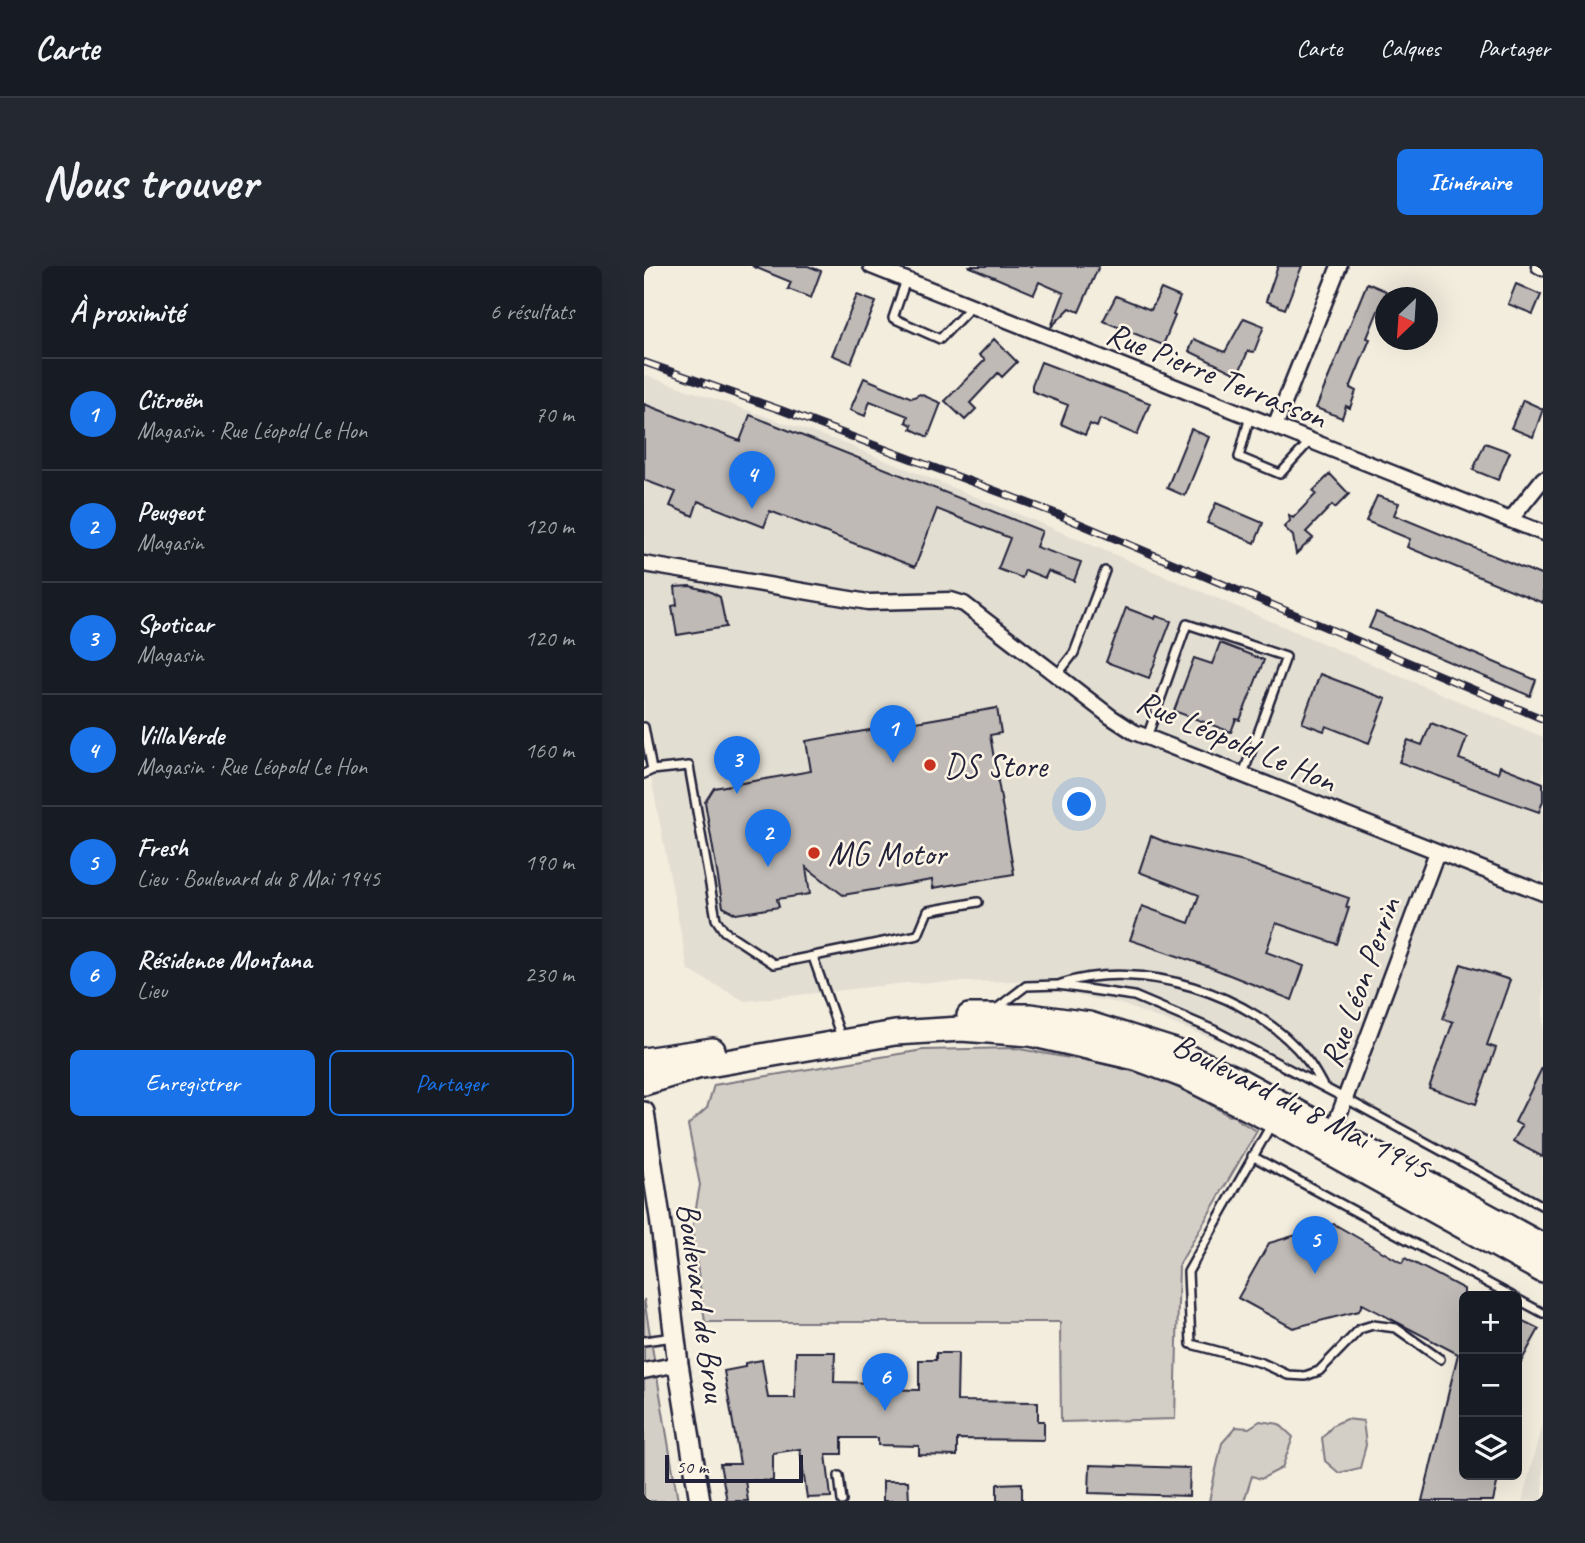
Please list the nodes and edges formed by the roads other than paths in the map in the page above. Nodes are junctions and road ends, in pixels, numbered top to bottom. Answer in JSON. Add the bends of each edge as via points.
{"nodes":[{"id":1,"x":871,"y":266,"type":"edge"},
{"id":2,"x":1339,"y":266,"type":"edge"},
{"id":3,"x":906,"y":280,"type":"junction"},
{"id":4,"x":972,"y":307,"type":"junction"},
{"id":5,"x":1250,"y":416,"type":"junction"},
{"id":6,"x":1275,"y":426,"type":"junction"},
{"id":7,"x":1311,"y":441,"type":"junction"},
{"id":8,"x":1543,"y":480,"type":"edge"},
{"id":9,"x":1511,"y":519,"type":"junction"},
{"id":10,"x":1543,"y":533,"type":"edge"},
{"id":11,"x":644,"y":564,"type":"edge"},
{"id":12,"x":1105,"y":571,"type":"dead end"},
{"id":13,"x":1057,"y":676,"type":"junction"},
{"id":14,"x":644,"y":727,"type":"edge"},
{"id":15,"x":1147,"y":737,"type":"junction"},
{"id":16,"x":648,"y":772,"type":"edge"},
{"id":17,"x":1243,"y":775,"type":"junction"},
{"id":18,"x":1437,"y":852,"type":"junction"},
{"id":19,"x":1543,"y":893,"type":"edge"},
{"id":20,"x":978,"y":902,"type":"dead end"},
{"id":21,"x":813,"y":957,"type":"junction"},
{"id":22,"x":1058,"y":985,"type":"junction"},
{"id":23,"x":987,"y":1016,"type":"junction"},
{"id":24,"x":839,"y":1031,"type":"junction"},
{"id":25,"x":644,"y":1060,"type":"edge"},
{"id":26,"x":644,"y":1083,"type":"edge"},
{"id":27,"x":1324,"y":1087,"type":"junction"},
{"id":28,"x":1345,"y":1098,"type":"junction"},
{"id":29,"x":644,"y":1112,"type":"edge"},
{"id":30,"x":1273,"y":1121,"type":"junction"},
{"id":31,"x":1333,"y":1131,"type":"junction"},
{"id":32,"x":1252,"y":1156,"type":"junction"},
{"id":33,"x":648,"y":1158,"type":"edge"},
{"id":34,"x":1543,"y":1206,"type":"edge"},
{"id":35,"x":1543,"y":1246,"type":"edge"},
{"id":36,"x":1543,"y":1271,"type":"edge"},
{"id":37,"x":1503,"y":1291,"type":"edge"},
{"id":38,"x":1522,"y":1302,"type":"edge"},
{"id":39,"x":1543,"y":1313,"type":"edge"},
{"id":40,"x":675,"y":1337,"type":"junction"},
{"id":41,"x":644,"y":1341,"type":"edge"},
{"id":42,"x":1440,"y":1359,"type":"dead end"},
{"id":43,"x":678,"y":1364,"type":"junction"},
{"id":44,"x":644,"y":1371,"type":"edge"},
{"id":45,"x":839,"y":1476,"type":"dead end"},
{"id":46,"x":700,"y":1501,"type":"edge"},
{"id":47,"x":842,"y":1501,"type":"edge"}],
"edges":[{"from":1,"to":3,"type":"street","name":"Rue Pierre Terrasson"},
{"from":2,"to":6,"type":"street"},
{"from":3,"to":4,"type":"street","name":"Rue Pierre Terrasson"},
{"from":3,"to":4,"type":"lane","via":[[893,318],[940,339]]},
{"from":4,"to":5,"type":"street","name":"Rue Pierre Terrasson"},
{"from":5,"to":6,"type":"street","name":"Rue Pierre Terrasson"},
{"from":5,"to":7,"type":"lane","via":[[1239,457],[1280,474]]},
{"from":6,"to":7,"type":"street","name":"Rue Pierre Terrasson"},
{"from":7,"to":9,"type":"street","name":"Rue Pierre Terrasson"},
{"from":8,"to":9,"type":"street"},
{"from":9,"to":10,"type":"street","name":"Rue Pierre Terrasson"},
{"from":11,"to":13,"type":"street","name":"Rue Léopold Le Hon","via":[[868,602],[951,600],[964,604]]},
{"from":12,"to":13,"type":"lane","via":[[1074,653]]},
{"from":13,"to":15,"type":"street","name":"Rue Léopold Le Hon","via":[[1111,717]]},
{"from":14,"to":16,"type":"lane"},
{"from":15,"to":17,"type":"street","name":"Rue Léopold Le Hon"},
{"from":15,"to":17,"type":"lane","via":[[1187,624],[1286,657]]},
{"from":16,"to":21,"type":"lane","via":[[689,766],[716,919],[724,931],[774,964]]},
{"from":17,"to":18,"type":"street","name":"Rue Léopold Le Hon"},
{"from":18,"to":19,"type":"street","name":"Rue Léopold Le Hon"},
{"from":18,"to":28,"type":"street","name":"Rue Léon Perrin"},
{"from":20,"to":21,"type":"lane","via":[[928,911],[918,935]]},
{"from":21,"to":24,"type":"lane"},
{"from":22,"to":23,"type":"lane","via":[[1026,986]]},
{"from":22,"to":27,"type":"lane","via":[[1134,996],[1214,1030]]},
{"from":22,"to":27,"type":"lane","via":[[1084,976],[1138,976],[1180,982],[1224,998],[1268,1023],[1306,1058]]},
{"from":23,"to":24,"type":"main road","name":"Boulevard du 8 Mai 1945","via":[[950,1015]]},
{"from":23,"to":31,"type":"main road","name":"Boulevard du 8 Mai 1945","via":[[1089,1024],[1172,1050],[1236,1078]]},
{"from":24,"to":25,"type":"main road","name":"Boulevard du 8 Mai 1945"},
{"from":26,"to":30,"type":"main road","name":"Boulevard du 8 Mai 1945","via":[[697,1067],[805,1048],[895,1033],[961,1029],[1030,1034],[1136,1058],[1184,1076]]},
{"from":27,"to":28,"type":"lane"},
{"from":28,"to":31,"type":"street","name":"Rue Léon Perrin"},
{"from":28,"to":34,"type":"lane"},
{"from":29,"to":33,"type":"main road","name":"Boulevard de Brou"},
{"from":30,"to":32,"type":"lane"},
{"from":30,"to":36,"type":"main road","name":"Boulevard du 8 Mai 1945"},
{"from":31,"to":35,"type":"main road","name":"Boulevard du 8 Mai 1945"},
{"from":32,"to":37,"type":"lane"},
{"from":32,"to":42,"type":"lane","via":[[1188,1272],[1191,1344],[1262,1363],[1288,1375],[1306,1376],[1319,1371],[1360,1329],[1373,1325],[1396,1328]]},
{"from":33,"to":40,"type":"main road","name":"Boulevard de Brou"},
{"from":38,"to":39,"type":"lane"},
{"from":40,"to":41,"type":"lane"},
{"from":40,"to":43,"type":"main road","name":"Boulevard de Brou"},
{"from":43,"to":44,"type":"street"},
{"from":43,"to":46,"type":"main road","name":"Boulevard de Brou"},
{"from":45,"to":47,"type":"lane"}]}
